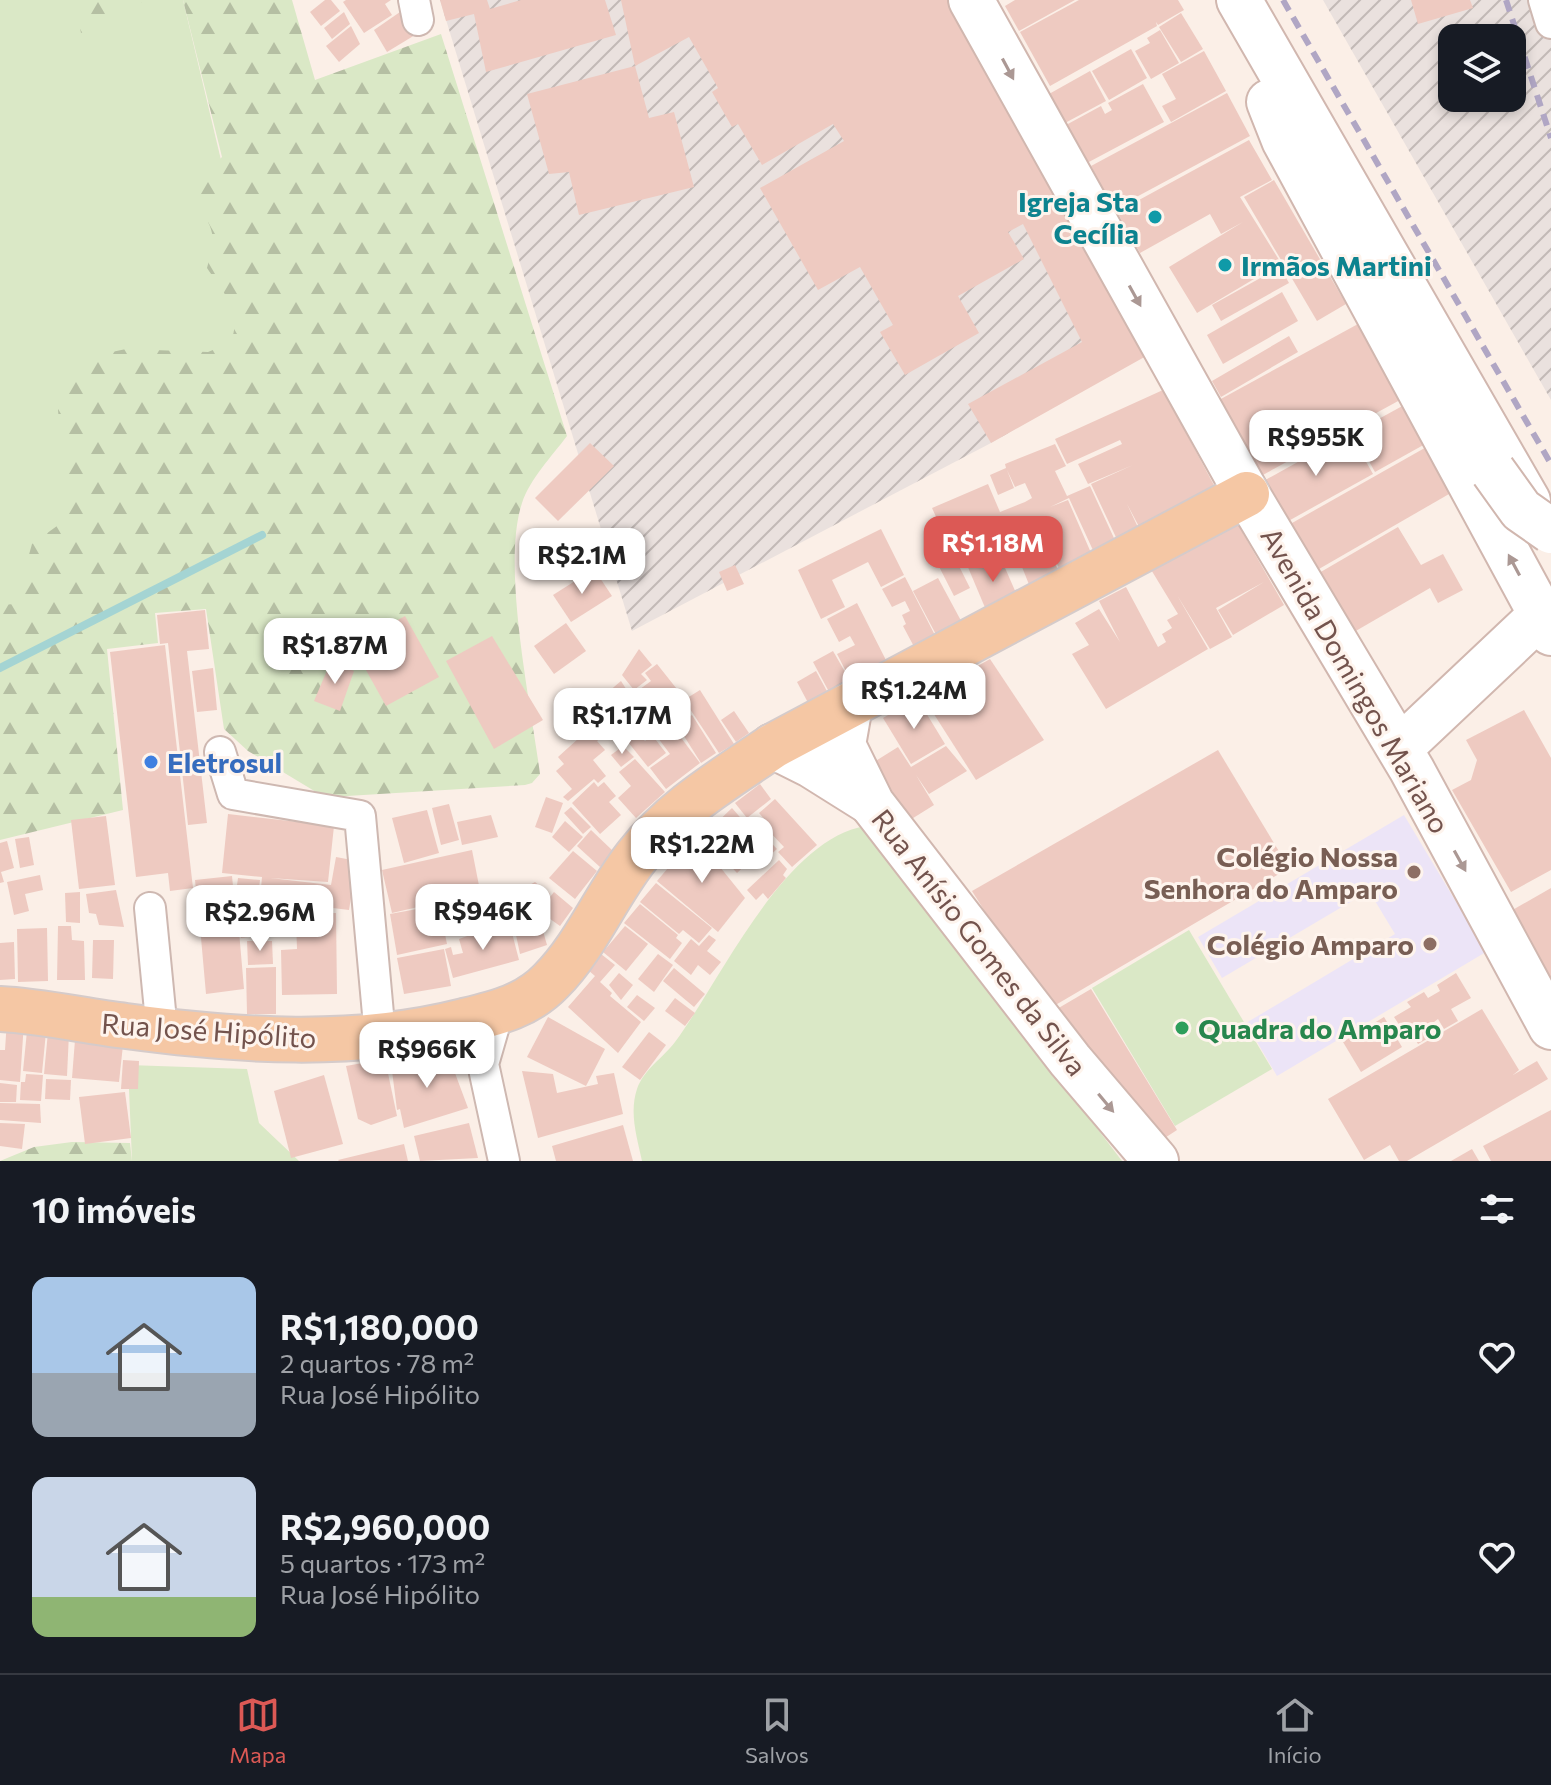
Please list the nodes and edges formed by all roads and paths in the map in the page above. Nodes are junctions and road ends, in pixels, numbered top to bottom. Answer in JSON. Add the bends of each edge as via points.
{"nodes":[{"id":1,"x":971,"y":0,"type":"edge"},
{"id":2,"x":1211,"y":0,"type":"edge"},
{"id":3,"x":1239,"y":0,"type":"edge"},
{"id":4,"x":1544,"y":0,"type":"edge"},
{"id":5,"x":1551,"y":23,"type":"edge"},
{"id":6,"x":1269,"y":102,"type":"junction"},
{"id":7,"x":1247,"y":494,"type":"junction"},
{"id":8,"x":1551,"y":531,"type":"edge"},
{"id":9,"x":1551,"y":542,"type":"edge"},
{"id":10,"x":1548,"y":630,"type":"edge"},
{"id":11,"x":850,"y":705,"type":"junction"},
{"id":12,"x":773,"y":746,"type":"junction"},
{"id":13,"x":220,"y":752,"type":"dead end"},
{"id":14,"x":1406,"y":759,"type":"junction"},
{"id":15,"x":872,"y":804,"type":"junction"},
{"id":16,"x":150,"y":908,"type":"dead end"},
{"id":17,"x":0,"y":1009,"type":"edge"},
{"id":18,"x":498,"y":1012,"type":"junction"},
{"id":19,"x":448,"y":1025,"type":"junction"},
{"id":20,"x":1551,"y":1027,"type":"edge"},
{"id":21,"x":162,"y":1031,"type":"junction"},
{"id":22,"x":380,"y":1036,"type":"junction"},
{"id":23,"x":483,"y":1064,"type":"junction"},
{"id":24,"x":504,"y":1161,"type":"edge"},
{"id":25,"x":1156,"y":1161,"type":"edge"}],
"edges":[{"from":1,"to":7,"type":"street","name":"Avenida Domingos Mariano","one_way":true},
{"from":2,"to":6,"type":"street"},
{"from":3,"to":9,"type":"street"},
{"from":4,"to":5,"type":"street"},
{"from":6,"to":8,"type":"street","bridge":true,"via":[[1506,492]]},
{"from":10,"to":6,"type":"street","one_way":true,"via":[[1284,140]]},
{"from":7,"to":11,"type":"main road","name":"Rua José Hipólito"},
{"from":7,"to":14,"type":"street","name":"Avenida Domingos Mariano"},
{"from":10,"to":14,"type":"street"},
{"from":11,"to":12,"type":"main road","name":"Rua José Hipólito"},
{"from":11,"to":15,"type":"street","name":"Rua Anísio Gomes da Silva","via":[[843,745]]},
{"from":12,"to":15,"type":"street"},
{"from":12,"to":18,"type":"main road","name":"Rua José Hipólito","via":[[671,820],[628,868],[553,980],[516,1007]]},
{"from":13,"to":22,"type":"street","via":[[233,794],[360,816]]},
{"from":14,"to":20,"type":"street","name":"Avenida Domingos Mariano","one_way":true},
{"from":15,"to":25,"type":"street","name":"Rua Anísio Gomes da Silva","one_way":true,"via":[[1070,1060]]},
{"from":16,"to":21,"type":"street"},
{"from":17,"to":21,"type":"main road","name":"Rua José Hipólito"},
{"from":18,"to":19,"type":"main road","name":"Rua José Hipólito"},
{"from":18,"to":23,"type":"street"},
{"from":19,"to":22,"type":"main road","name":"Rua José Hipólito"},
{"from":19,"to":23,"type":"street"},
{"from":21,"to":22,"type":"main road","name":"Rua José Hipólito","via":[[276,1040]]},
{"from":23,"to":24,"type":"street"}]}
